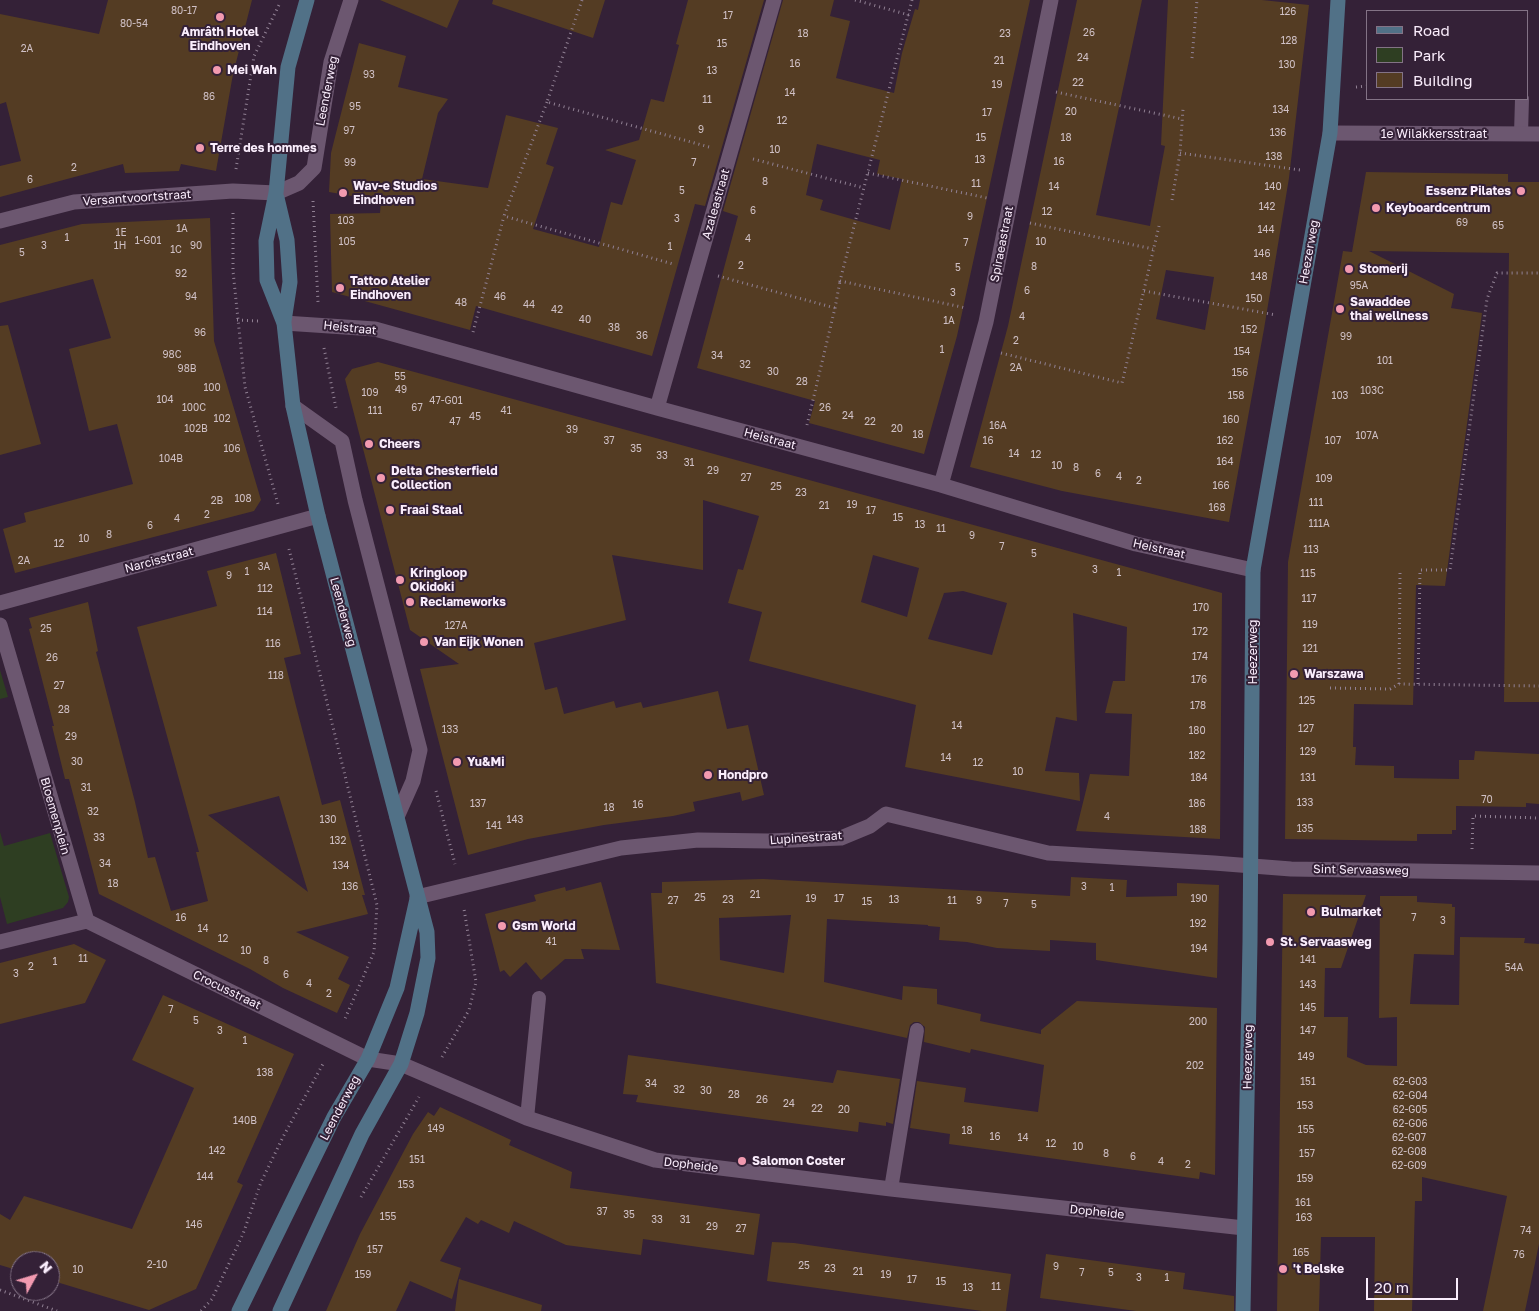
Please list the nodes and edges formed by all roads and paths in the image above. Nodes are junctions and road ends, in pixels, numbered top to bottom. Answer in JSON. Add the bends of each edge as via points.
{"nodes":[{"id":1,"x":307,"y":0,"type":"edge"},
{"id":2,"x":351,"y":0,"type":"edge"},
{"id":3,"x":582,"y":0,"type":"edge"},
{"id":4,"x":774,"y":0,"type":"edge"},
{"id":5,"x":855,"y":0,"type":"edge"},
{"id":6,"x":912,"y":0,"type":"edge"},
{"id":7,"x":1051,"y":0,"type":"edge"},
{"id":8,"x":1197,"y":0,"type":"edge"},
{"id":9,"x":1338,"y":0,"type":"edge"},
{"id":10,"x":909,"y":15,"type":"junction"},
{"id":11,"x":1192,"y":58,"type":"dead end"},
{"id":12,"x":1033,"y":88,"type":"junction"},
{"id":13,"x":1522,"y":100,"type":"edge"},
{"id":14,"x":547,"y":102,"type":"junction"},
{"id":15,"x":1183,"y":109,"type":"dead end"},
{"id":16,"x":1182,"y":120,"type":"junction"},
{"id":17,"x":1330,"y":133,"type":"junction"},
{"id":18,"x":1521,"y":134,"type":"junction"},
{"id":19,"x":1539,"y":134,"type":"edge"},
{"id":20,"x":730,"y":153,"type":"junction"},
{"id":21,"x":1180,"y":153,"type":"junction"},
{"id":22,"x":314,"y":168,"type":"junction"},
{"id":23,"x":868,"y":173,"type":"junction"},
{"id":24,"x":1323,"y":173,"type":"junction"},
{"id":25,"x":864,"y":188,"type":"junction"},
{"id":26,"x":276,"y":193,"type":"junction"},
{"id":27,"x":1172,"y":200,"type":"dead end"},
{"id":28,"x":1008,"y":211,"type":"junction"},
{"id":29,"x":504,"y":216,"type":"junction"},
{"id":30,"x":0,"y":221,"type":"edge"},
{"id":31,"x":1159,"y":226,"type":"dead end"},
{"id":32,"x":1154,"y":249,"type":"junction"},
{"id":33,"x":697,"y":270,"type":"junction"},
{"id":34,"x":1539,"y":273,"type":"edge"},
{"id":35,"x":840,"y":282,"type":"junction"},
{"id":36,"x":1144,"y":291,"type":"junction"},
{"id":37,"x":836,"y":308,"type":"junction"},
{"id":38,"x":988,"y":313,"type":"junction"},
{"id":39,"x":1297,"y":319,"type":"junction"},
{"id":40,"x":284,"y":322,"type":"junction"},
{"id":41,"x":320,"y":324,"type":"junction"},
{"id":42,"x":979,"y":347,"type":"junction"},
{"id":43,"x":466,"y":355,"type":"junction"},
{"id":44,"x":293,"y":406,"type":"junction"},
{"id":45,"x":658,"y":408,"type":"junction"},
{"id":46,"x":342,"y":441,"type":"junction"},
{"id":47,"x":802,"y":448,"type":"junction"},
{"id":48,"x":941,"y":485,"type":"junction"},
{"id":49,"x":318,"y":516,"type":"junction"},
{"id":50,"x":1253,"y":570,"type":"junction"},
{"id":51,"x":1400,"y":573,"type":"dead end"},
{"id":52,"x":0,"y":603,"type":"edge"},
{"id":53,"x":0,"y":625,"type":"edge"},
{"id":54,"x":1399,"y":684,"type":"junction"},
{"id":55,"x":1418,"y":684,"type":"junction"},
{"id":56,"x":1539,"y":686,"type":"edge"},
{"id":57,"x":1330,"y":688,"type":"dead end"},
{"id":58,"x":397,"y":817,"type":"junction"},
{"id":59,"x":1539,"y":818,"type":"edge"},
{"id":60,"x":1251,"y":866,"type":"junction"},
{"id":61,"x":1471,"y":871,"type":"junction"},
{"id":62,"x":1539,"y":873,"type":"edge"},
{"id":63,"x":417,"y":897,"type":"junction"},
{"id":64,"x":87,"y":921,"type":"junction"},
{"id":65,"x":0,"y":942,"type":"edge"},
{"id":66,"x":539,"y":998,"type":"dead end"},
{"id":67,"x":917,"y":1030,"type":"dead end"},
{"id":68,"x":334,"y":1044,"type":"junction"},
{"id":69,"x":368,"y":1059,"type":"junction"},
{"id":70,"x":401,"y":1064,"type":"junction"},
{"id":71,"x":527,"y":1118,"type":"junction"},
{"id":72,"x":891,"y":1189,"type":"junction"},
{"id":73,"x":1244,"y":1228,"type":"junction"},
{"id":74,"x":0,"y":1290,"type":"edge"},
{"id":75,"x":57,"y":1311,"type":"edge"},
{"id":76,"x":201,"y":1311,"type":"edge"},
{"id":77,"x":239,"y":1311,"type":"edge"},
{"id":78,"x":280,"y":1311,"type":"edge"},
{"id":79,"x":1243,"y":1311,"type":"edge"}],
"edges":[{"from":1,"to":26,"type":"main road","name":"Leenderweg","via":[[288,67]]},
{"from":2,"to":22,"type":"street","name":"Leenderweg","via":[[331,62]]},
{"from":3,"to":14,"type":"path"},
{"from":4,"to":20,"type":"street","name":"Azaleastraat"},
{"from":5,"to":10,"type":"path"},
{"from":6,"to":10,"type":"path"},
{"from":7,"to":12,"type":"street","name":"Spiraeastraat"},
{"from":8,"to":11,"type":"path"},
{"from":9,"to":17,"type":"main road","name":"Heezerweg"},
{"from":10,"to":23,"type":"path"},
{"from":12,"to":16,"type":"path"},
{"from":12,"to":28,"type":"street","name":"Spiraeastraat"},
{"from":13,"to":18,"type":"lane"},
{"from":14,"to":20,"type":"path"},
{"from":14,"to":29,"type":"path"},
{"from":15,"to":16,"type":"path"},
{"from":16,"to":21,"type":"path"},
{"from":17,"to":18,"type":"street","name":"1e Wilakkersstraat"},
{"from":17,"to":24,"type":"main road","name":"Heezerweg"},
{"from":18,"to":19,"type":"street","name":"1e Wilakkersstraat"},
{"from":20,"to":25,"type":"path"},
{"from":20,"to":33,"type":"street","name":"Azaleastraat"},
{"from":21,"to":24,"type":"path"},
{"from":21,"to":27,"type":"path"},
{"from":22,"to":26,"type":"street","via":[[299,183]]},
{"from":22,"to":41,"type":"path","via":[[313,214]]},
{"from":23,"to":25,"type":"path"},
{"from":23,"to":28,"type":"path"},
{"from":24,"to":39,"type":"main road","name":"Heezerweg"},
{"from":25,"to":35,"type":"path"},
{"from":26,"to":30,"type":"street","name":"Versantvoortstraat","via":[[233,191],[74,202]]},
{"from":26,"to":40,"type":"main road","name":"Leenderweg","via":[[287,240],[290,282]]},
{"from":26,"to":40,"type":"main road","name":"Leenderweg","via":[[266,241],[267,280]]},
{"from":28,"to":32,"type":"path"},
{"from":28,"to":38,"type":"street","name":"Spiraeastraat"},
{"from":29,"to":33,"type":"path"},
{"from":29,"to":43,"type":"path"},
{"from":31,"to":32,"type":"path"},
{"from":32,"to":36,"type":"path"},
{"from":33,"to":37,"type":"path"},
{"from":33,"to":45,"type":"street","name":"Azaleastraat"},
{"from":34,"to":55,"type":"path","via":[[1498,273],[1487,299],[1450,570],[1420,570]]},
{"from":35,"to":37,"type":"path"},
{"from":35,"to":38,"type":"path"},
{"from":36,"to":39,"type":"path"},
{"from":36,"to":42,"type":"path","via":[[1122,383]]},
{"from":37,"to":47,"type":"path"},
{"from":38,"to":42,"type":"street","name":"Spiraeastraat"},
{"from":39,"to":50,"type":"main road","name":"Heezerweg"},
{"from":40,"to":41,"type":"street","name":"Heistraat"},
{"from":40,"to":44,"type":"main road","name":"Leenderweg"},
{"from":41,"to":43,"type":"street","name":"Heistraat","via":[[375,329]]},
{"from":41,"to":46,"type":"path"},
{"from":42,"to":48,"type":"street","name":"Spiraeastraat"},
{"from":43,"to":45,"type":"street","name":"Heistraat"},
{"from":44,"to":46,"type":"street"},
{"from":44,"to":49,"type":"main road","name":"Leenderweg"},
{"from":45,"to":47,"type":"street","name":"Heistraat"},
{"from":46,"to":58,"type":"street","via":[[420,750],[413,781]]},
{"from":47,"to":48,"type":"street","name":"Heistraat"},
{"from":48,"to":50,"type":"street","name":"Heistraat","via":[[1136,544]]},
{"from":49,"to":52,"type":"street","name":"Narcisstraat"},
{"from":49,"to":58,"type":"main road","name":"Leenderweg"},
{"from":50,"to":60,"type":"main road","name":"Heezerweg"},
{"from":51,"to":54,"type":"path"},
{"from":53,"to":64,"type":"street","name":"Bloemenplein"},
{"from":54,"to":55,"type":"path"},
{"from":54,"to":57,"type":"path","via":[[1390,689]]},
{"from":55,"to":56,"type":"path"},
{"from":58,"to":63,"type":"main road","name":"Leenderweg"},
{"from":59,"to":61,"type":"path","via":[[1473,816]]},
{"from":60,"to":61,"type":"street","name":"Sint Servaasweg"},
{"from":60,"to":63,"type":"street","name":"Lupinestraat","via":[[1048,854],[886,814],[870,826],[841,838],[698,840],[621,848]]},
{"from":60,"to":73,"type":"main road","name":"Heezerweg"},
{"from":61,"to":62,"type":"street","name":"Sint Servaasweg"},
{"from":63,"to":69,"type":"main road","name":"Leenderweg","via":[[397,988]]},
{"from":63,"to":70,"type":"main road","name":"Leenderweg","via":[[427,932],[428,958],[417,1013]]},
{"from":64,"to":65,"type":"street"},
{"from":64,"to":68,"type":"street","name":"Crocusstraat"},
{"from":66,"to":71,"type":"lane"},
{"from":67,"to":72,"type":"lane"},
{"from":68,"to":69,"type":"street","name":"Crocusstraat"},
{"from":68,"to":76,"type":"path","via":[[261,1182],[243,1234],[212,1299]]},
{"from":69,"to":70,"type":"street","name":"Dopheide"},
{"from":69,"to":77,"type":"main road","name":"Leenderweg","via":[[334,1117]]},
{"from":70,"to":71,"type":"street","name":"Dopheide"},
{"from":70,"to":78,"type":"main road","name":"Leenderweg","via":[[362,1134]]},
{"from":71,"to":72,"type":"street","name":"Dopheide","via":[[655,1160]]},
{"from":72,"to":73,"type":"street","name":"Dopheide"},
{"from":73,"to":79,"type":"main road","name":"Heezerweg"},
{"from":74,"to":75,"type":"path"}]}
